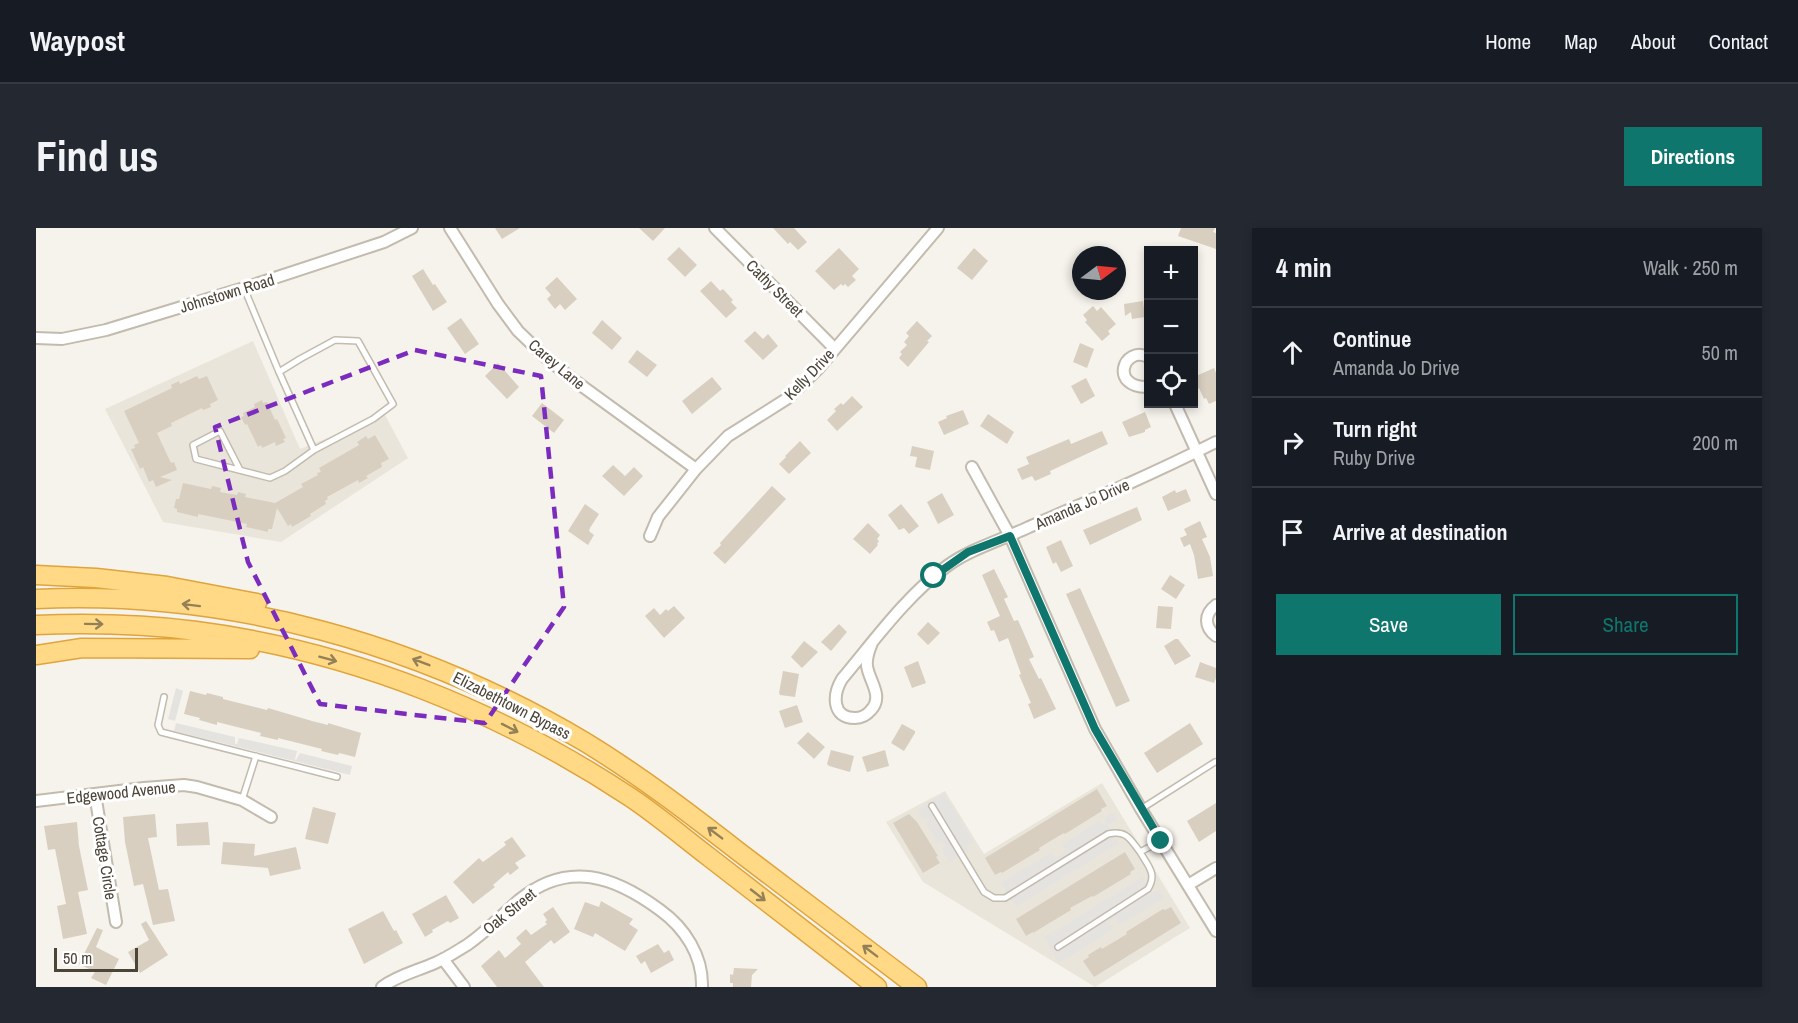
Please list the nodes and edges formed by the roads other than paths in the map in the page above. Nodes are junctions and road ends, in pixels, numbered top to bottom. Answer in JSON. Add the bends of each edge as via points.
{"nodes":[{"id":1,"x":412,"y":228,"type":"edge"},
{"id":2,"x":450,"y":228,"type":"edge"},
{"id":3,"x":715,"y":228,"type":"edge"},
{"id":4,"x":938,"y":228,"type":"edge"},
{"id":5,"x":244,"y":288,"type":"junction"},
{"id":6,"x":36,"y":338,"type":"edge"},
{"id":7,"x":834,"y":348,"type":"junction"},
{"id":8,"x":1144,"y":356,"type":"edge"},
{"id":9,"x":279,"y":372,"type":"junction"},
{"id":10,"x":1144,"y":387,"type":"edge"},
{"id":11,"x":1177,"y":408,"type":"edge"},
{"id":12,"x":1216,"y":442,"type":"edge"},
{"id":13,"x":314,"y":450,"type":"junction"},
{"id":14,"x":1198,"y":451,"type":"junction"},
{"id":15,"x":972,"y":466,"type":"dead end"},
{"id":16,"x":696,"y":469,"type":"junction"},
{"id":17,"x":240,"y":470,"type":"junction"},
{"id":18,"x":1216,"y":494,"type":"edge"},
{"id":19,"x":650,"y":536,"type":"dead end"},
{"id":20,"x":1010,"y":536,"type":"junction"},
{"id":21,"x":36,"y":575,"type":"edge"},
{"id":22,"x":36,"y":599,"type":"edge"},
{"id":23,"x":1216,"y":605,"type":"edge"},
{"id":24,"x":36,"y":625,"type":"edge"},
{"id":25,"x":333,"y":634,"type":"junction"},
{"id":26,"x":1216,"y":636,"type":"edge"},
{"id":27,"x":872,"y":643,"type":"junction"},
{"id":28,"x":296,"y":651,"type":"junction"},
{"id":29,"x":36,"y":655,"type":"edge"},
{"id":30,"x":164,"y":697,"type":"dead end"},
{"id":31,"x":256,"y":756,"type":"junction"},
{"id":32,"x":1215,"y":762,"type":"edge"},
{"id":33,"x":337,"y":777,"type":"dead end"},
{"id":34,"x":95,"y":794,"type":"junction"},
{"id":35,"x":242,"y":800,"type":"junction"},
{"id":36,"x":36,"y":801,"type":"edge"},
{"id":37,"x":932,"y":806,"type":"dead end"},
{"id":38,"x":1141,"y":809,"type":"junction"},
{"id":39,"x":271,"y":817,"type":"dead end"},
{"id":40,"x":1161,"y":841,"type":"junction"},
{"id":41,"x":1140,"y":852,"type":"junction"},
{"id":42,"x":1216,"y":868,"type":"edge"},
{"id":43,"x":1188,"y":885,"type":"junction"},
{"id":44,"x":116,"y":922,"type":"dead end"},
{"id":45,"x":1216,"y":931,"type":"edge"},
{"id":46,"x":1058,"y":946,"type":"dead end"},
{"id":47,"x":443,"y":959,"type":"junction"},
{"id":48,"x":382,"y":987,"type":"edge"},
{"id":49,"x":464,"y":987,"type":"edge"},
{"id":50,"x":702,"y":987,"type":"edge"},
{"id":51,"x":877,"y":987,"type":"edge"},
{"id":52,"x":917,"y":987,"type":"edge"}],
"edges":[{"from":1,"to":5,"type":"street","name":"Johnstown Road","via":[[384,242]]},
{"from":2,"to":16,"type":"street","name":"Carey Lane","via":[[498,304],[527,339],[571,378]]},
{"from":3,"to":7,"type":"street","name":"Cathy Street"},
{"from":4,"to":7,"type":"street","name":"Kelly Drive"},
{"from":5,"to":6,"type":"street","name":"Johnstown Road","via":[[106,330],[62,339]]},
{"from":5,"to":9,"type":"lane"},
{"from":7,"to":16,"type":"street","name":"Kelly Drive","via":[[788,399],[728,436]]},
{"from":8,"to":10,"type":"street","via":[[1130,357],[1123,370],[1128,382]]},
{"from":9,"to":13,"type":"lane"},
{"from":9,"to":13,"type":"lane","via":[[335,340],[358,341],[393,404]]},
{"from":11,"to":14,"type":"street"},
{"from":12,"to":14,"type":"street","name":"Amanda Jo Drive"},
{"from":13,"to":17,"type":"lane","via":[[270,478]]},
{"from":14,"to":18,"type":"street"},
{"from":14,"to":20,"type":"street","name":"Amanda Jo Drive"},
{"from":15,"to":20,"type":"street"},
{"from":16,"to":19,"type":"street","name":"Kelly Drive","via":[[658,517]]},
{"from":17,"to":17,"type":"lane","via":[[196,459],[193,445],[220,431]]},
{"from":20,"to":27,"type":"street","name":"Amanda Jo Drive","via":[[968,552],[945,567]]},
{"from":20,"to":38,"type":"street","via":[[1095,729]]},
{"from":21,"to":25,"type":"highway","via":[[168,586],[265,605]]},
{"from":25,"to":22,"type":"highway","name":"Elizabethtown Bypass","one_way":true,"via":[[254,615],[171,603]]},
{"from":23,"to":26,"type":"street","via":[[1207,618],[1209,630]]},
{"from":24,"to":28,"type":"highway","name":"Elizabethtown Bypass","one_way":true,"via":[[185,630]]},
{"from":52,"to":25,"type":"highway","name":"Elizabethtown Bypass","one_way":true,"via":[[680,807],[587,743],[475,684]]},
{"from":27,"to":27,"type":"street","name":"Amanda Jo Drive","via":[[837,687],[836,705],[847,717],[867,715],[876,704],[876,689],[867,666]]},
{"from":28,"to":29,"type":"highway","via":[[82,648]]},
{"from":28,"to":51,"type":"highway","name":"Elizabethtown Bypass","one_way":true,"via":[[423,689],[563,756],[630,797]]},
{"from":30,"to":31,"type":"lane","via":[[160,732]]},
{"from":31,"to":33,"type":"lane"},
{"from":31,"to":35,"type":"lane"},
{"from":32,"to":38,"type":"lane"},
{"from":34,"to":35,"type":"street","name":"Edgewood Avenue","via":[[184,785]]},
{"from":34,"to":36,"type":"street","name":"Edgewood Avenue"},
{"from":34,"to":44,"type":"street","name":"Cottage Circle"},
{"from":35,"to":39,"type":"street","name":"Edgewood Avenue"},
{"from":37,"to":41,"type":"lane","via":[[984,892],[994,898],[1005,898],[1108,834],[1119,832],[1127,836]]},
{"from":38,"to":40,"type":"street"},
{"from":40,"to":41,"type":"lane"},
{"from":40,"to":43,"type":"street"},
{"from":41,"to":46,"type":"lane","via":[[1153,874],[1148,890]]},
{"from":42,"to":43,"type":"street"},
{"from":43,"to":45,"type":"street"},
{"from":47,"to":48,"type":"street","name":"Oak Street"},
{"from":47,"to":49,"type":"street"},
{"from":47,"to":50,"type":"street","name":"Oak Street","via":[[540,887],[586,876],[622,886],[670,917],[692,945],[702,974]]}]}
